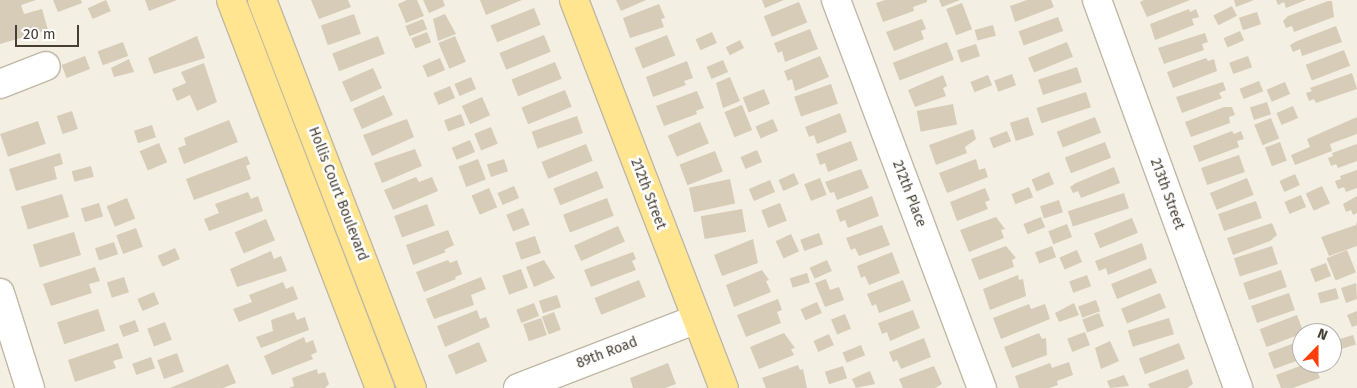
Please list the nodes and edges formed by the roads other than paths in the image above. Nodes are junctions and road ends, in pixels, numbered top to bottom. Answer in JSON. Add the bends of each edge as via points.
{"nodes":[{"id":1,"x":232,"y":0,"type":"edge"},
{"id":2,"x":262,"y":0,"type":"edge"},
{"id":3,"x":574,"y":0,"type":"edge"},
{"id":4,"x":836,"y":0,"type":"edge"},
{"id":5,"x":1097,"y":0,"type":"edge"},
{"id":6,"x":46,"y":66,"type":"dead end"},
{"id":7,"x":0,"y":84,"type":"edge"},
{"id":8,"x":315,"y":135,"type":"junction"},
{"id":9,"x":288,"y":148,"type":"junction"},
{"id":10,"x":362,"y":259,"type":"junction"},
{"id":11,"x":335,"y":272,"type":"junction"},
{"id":12,"x":0,"y":293,"type":"edge"},
{"id":13,"x":696,"y":318,"type":"junction"},
{"id":14,"x":30,"y":388,"type":"edge"},
{"id":15,"x":380,"y":388,"type":"edge"},
{"id":16,"x":412,"y":388,"type":"edge"},
{"id":17,"x":518,"y":388,"type":"edge"},
{"id":18,"x":724,"y":388,"type":"edge"},
{"id":19,"x":982,"y":388,"type":"edge"},
{"id":20,"x":1238,"y":388,"type":"edge"}],
"edges":[{"from":1,"to":9,"type":"main road"},
{"from":2,"to":8,"type":"main road","name":"Hollis Court Boulevard"},
{"from":3,"to":13,"type":"main road","name":"212th Street"},
{"from":4,"to":19,"type":"street","name":"212th Place"},
{"from":5,"to":20,"type":"street","name":"213th Street"},
{"from":6,"to":7,"type":"street"},
{"from":8,"to":9,"type":"main road"},
{"from":8,"to":10,"type":"main road","name":"Hollis Court Boulevard"},
{"from":9,"to":11,"type":"main road"},
{"from":10,"to":11,"type":"main road"},
{"from":10,"to":16,"type":"main road","name":"Hollis Court Boulevard"},
{"from":11,"to":15,"type":"main road"},
{"from":12,"to":14,"type":"street"},
{"from":13,"to":17,"type":"street","name":"89th Road"},
{"from":13,"to":18,"type":"main road","name":"212th Street"}]}
